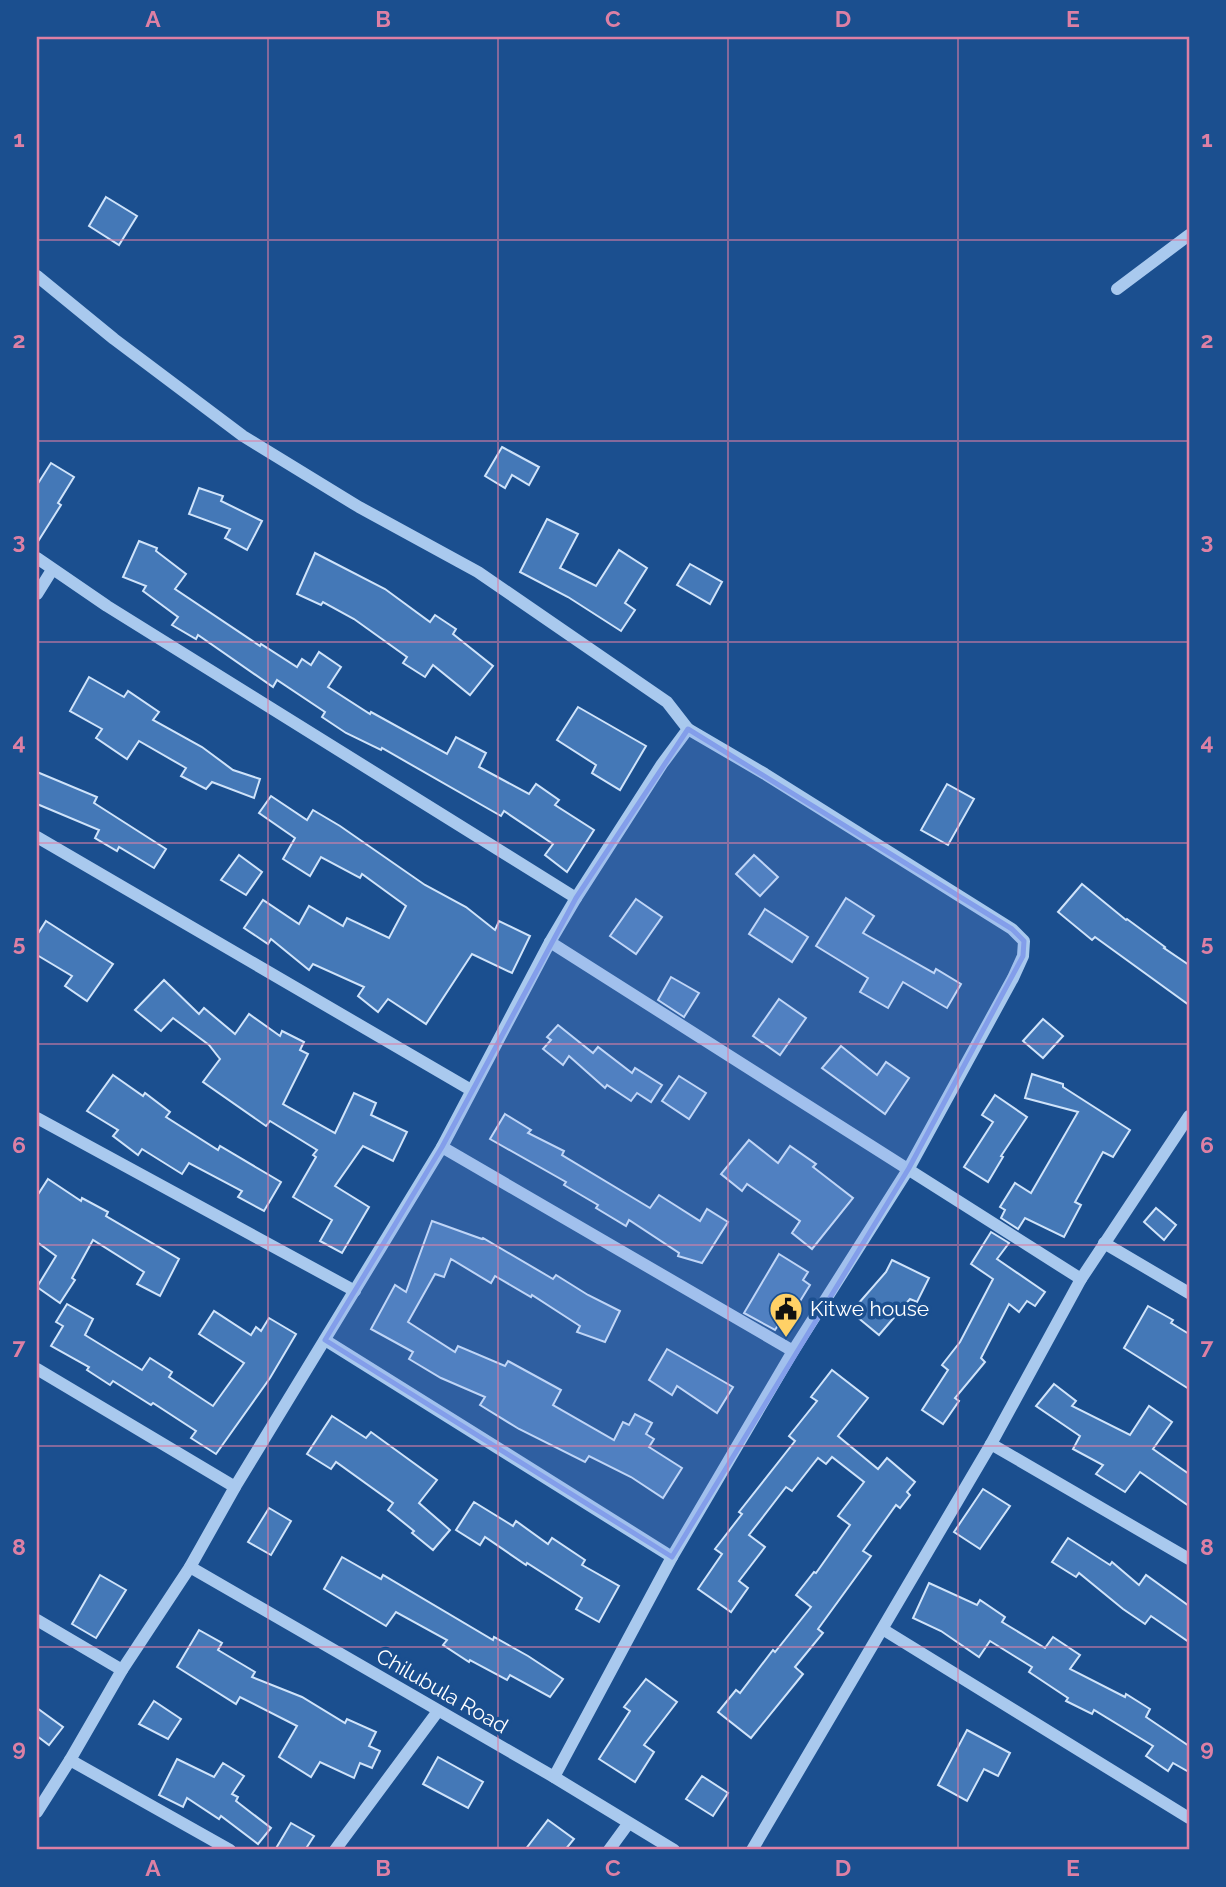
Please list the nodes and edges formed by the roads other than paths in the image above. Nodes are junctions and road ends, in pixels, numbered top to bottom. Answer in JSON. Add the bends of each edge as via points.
{"nodes":[{"id":1,"x":1189,"y":235,"type":"edge"},
{"id":2,"x":37,"y":276,"type":"edge"},
{"id":3,"x":1117,"y":289,"type":"dead end"},
{"id":4,"x":37,"y":558,"type":"edge"},
{"id":5,"x":52,"y":570,"type":"junction"},
{"id":6,"x":37,"y":594,"type":"edge"},
{"id":7,"x":688,"y":729,"type":"junction"},
{"id":8,"x":37,"y":837,"type":"edge"},
{"id":9,"x":576,"y":898,"type":"junction"},
{"id":10,"x":550,"y":942,"type":"junction"},
{"id":11,"x":471,"y":1090,"type":"junction"},
{"id":12,"x":1189,"y":1116,"type":"edge"},
{"id":13,"x":37,"y":1118,"type":"edge"},
{"id":14,"x":442,"y":1147,"type":"junction"},
{"id":15,"x":909,"y":1168,"type":"junction"},
{"id":16,"x":1104,"y":1243,"type":"junction"},
{"id":17,"x":1081,"y":1279,"type":"junction"},
{"id":18,"x":355,"y":1291,"type":"junction"},
{"id":19,"x":1189,"y":1293,"type":"edge"},
{"id":20,"x":325,"y":1340,"type":"junction"},
{"id":21,"x":793,"y":1351,"type":"junction"},
{"id":22,"x":37,"y":1369,"type":"edge"},
{"id":23,"x":991,"y":1444,"type":"junction"},
{"id":24,"x":235,"y":1487,"type":"junction"},
{"id":25,"x":672,"y":1557,"type":"junction"},
{"id":26,"x":1189,"y":1559,"type":"edge"},
{"id":27,"x":190,"y":1567,"type":"junction"},
{"id":28,"x":37,"y":1620,"type":"edge"},
{"id":29,"x":884,"y":1630,"type":"junction"},
{"id":30,"x":122,"y":1670,"type":"junction"},
{"id":31,"x":438,"y":1711,"type":"junction"},
{"id":32,"x":70,"y":1760,"type":"junction"},
{"id":33,"x":554,"y":1777,"type":"junction"},
{"id":34,"x":37,"y":1812,"type":"edge"},
{"id":35,"x":1189,"y":1818,"type":"edge"},
{"id":36,"x":628,"y":1824,"type":"junction"},
{"id":37,"x":230,"y":1850,"type":"edge"},
{"id":38,"x":335,"y":1850,"type":"edge"},
{"id":39,"x":609,"y":1850,"type":"edge"},
{"id":40,"x":674,"y":1850,"type":"edge"},
{"id":41,"x":752,"y":1850,"type":"edge"}],
"edges":[{"from":1,"to":3,"type":"street"},
{"from":2,"to":7,"type":"street","via":[[243,436],[478,572],[667,702]]},
{"from":4,"to":5,"type":"street"},
{"from":5,"to":6,"type":"street"},
{"from":5,"to":9,"type":"street"},
{"from":7,"to":9,"type":"street"},
{"from":7,"to":15,"type":"street","via":[[1012,929],[1024,941],[1023,957],[1013,978]]},
{"from":8,"to":11,"type":"street"},
{"from":9,"to":10,"type":"street"},
{"from":10,"to":11,"type":"street"},
{"from":10,"to":15,"type":"street"},
{"from":11,"to":14,"type":"street"},
{"from":12,"to":16,"type":"street"},
{"from":13,"to":18,"type":"street"},
{"from":14,"to":18,"type":"street"},
{"from":14,"to":21,"type":"street"},
{"from":15,"to":17,"type":"street"},
{"from":15,"to":21,"type":"street"},
{"from":16,"to":17,"type":"street"},
{"from":16,"to":19,"type":"street"},
{"from":17,"to":23,"type":"street"},
{"from":18,"to":20,"type":"street"},
{"from":20,"to":24,"type":"street"},
{"from":20,"to":25,"type":"street"},
{"from":21,"to":25,"type":"street"},
{"from":22,"to":24,"type":"street"},
{"from":23,"to":26,"type":"street"},
{"from":23,"to":29,"type":"street"},
{"from":24,"to":27,"type":"street"},
{"from":25,"to":33,"type":"street"},
{"from":27,"to":30,"type":"street"},
{"from":27,"to":31,"type":"street","name":"Chilubula Road"},
{"from":28,"to":30,"type":"street"},
{"from":29,"to":35,"type":"street"},
{"from":29,"to":41,"type":"street"},
{"from":30,"to":32,"type":"street"},
{"from":31,"to":33,"type":"street","name":"Chilubula Road"},
{"from":31,"to":38,"type":"street"},
{"from":32,"to":34,"type":"street"},
{"from":32,"to":37,"type":"street"},
{"from":33,"to":36,"type":"street","name":"Chilubula Road"},
{"from":36,"to":39,"type":"street"},
{"from":36,"to":40,"type":"street","name":"Chilubula Road"}]}
